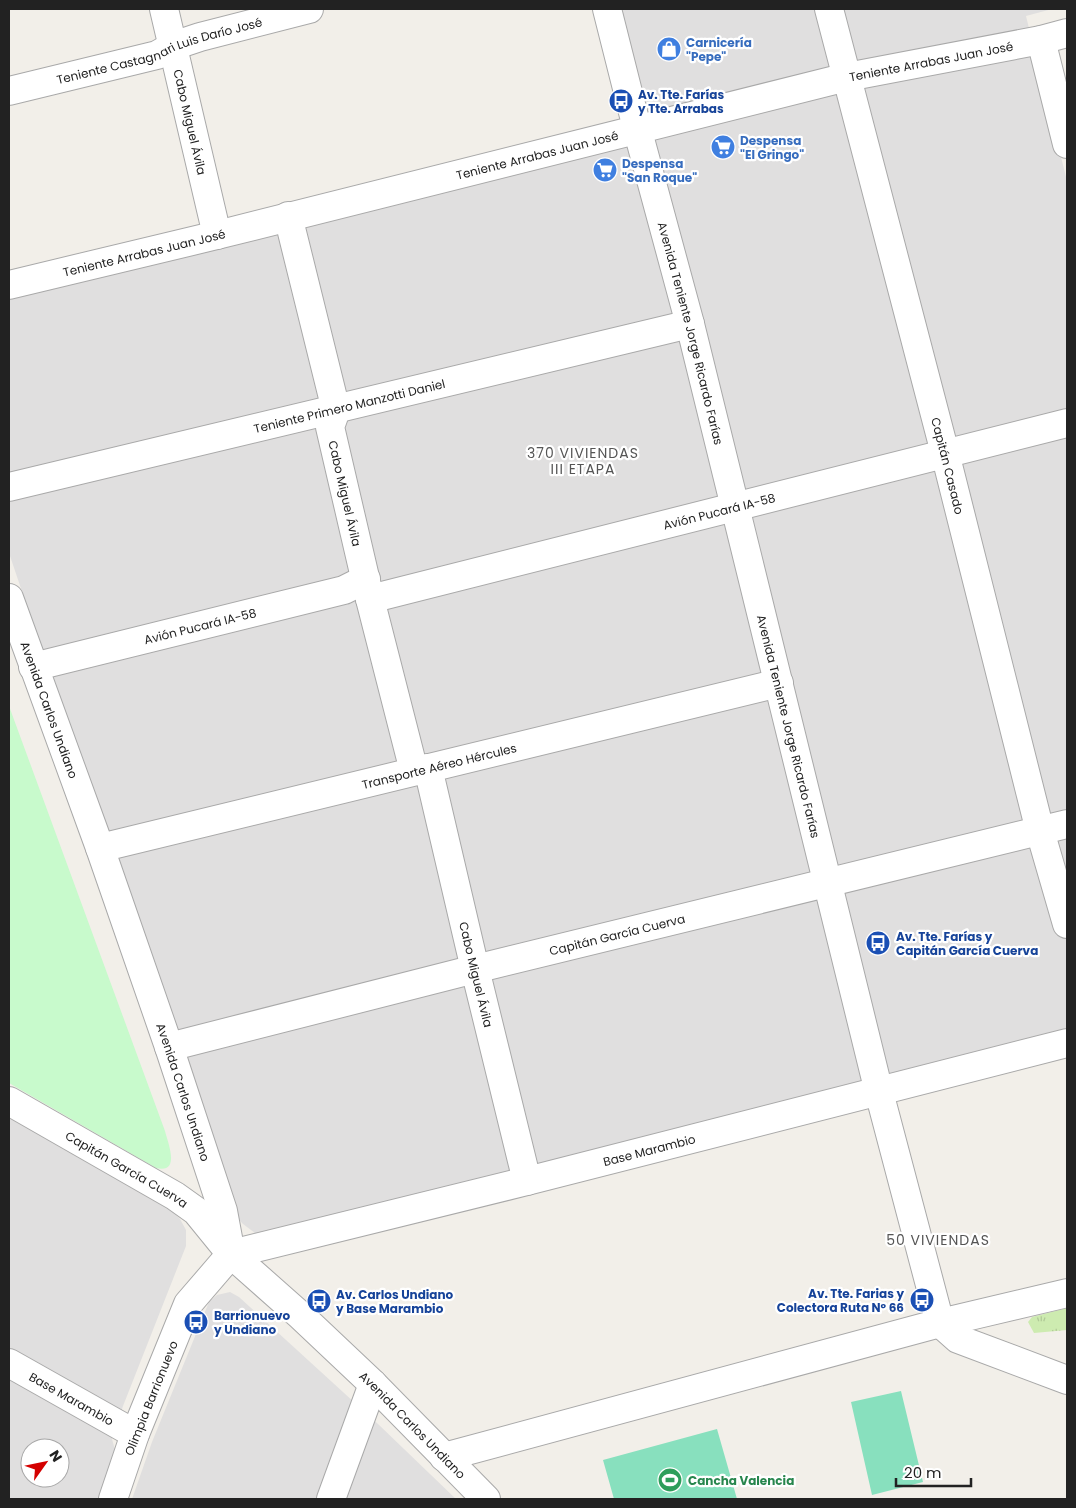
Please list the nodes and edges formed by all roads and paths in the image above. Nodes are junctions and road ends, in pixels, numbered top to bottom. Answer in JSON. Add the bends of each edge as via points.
{"nodes":[{"id":1,"x":164,"y":9,"type":"edge"},
{"id":2,"x":309,"y":9,"type":"edge"},
{"id":3,"x":606,"y":9,"type":"edge"},
{"id":4,"x":829,"y":9,"type":"edge"},
{"id":5,"x":1054,"y":37,"type":"edge"},
{"id":6,"x":173,"y":46,"type":"junction"},
{"id":7,"x":847,"y":76,"type":"junction"},
{"id":8,"x":9,"y":91,"type":"edge"},
{"id":9,"x":636,"y":128,"type":"junction"},
{"id":10,"x":1067,"y":144,"type":"edge"},
{"id":11,"x":288,"y":216,"type":"junction"},
{"id":12,"x":217,"y":235,"type":"junction"},
{"id":13,"x":9,"y":284,"type":"edge"},
{"id":14,"x":690,"y":324,"type":"junction"},
{"id":15,"x":336,"y":410,"type":"junction"},
{"id":16,"x":1067,"y":423,"type":"edge"},
{"id":17,"x":945,"y":453,"type":"junction"},
{"id":18,"x":9,"y":487,"type":"edge"},
{"id":19,"x":736,"y":506,"type":"junction"},
{"id":20,"x":368,"y":589,"type":"junction"},
{"id":21,"x":9,"y":598,"type":"edge"},
{"id":22,"x":33,"y":667,"type":"junction"},
{"id":23,"x":779,"y":683,"type":"junction"},
{"id":24,"x":421,"y":769,"type":"junction"},
{"id":25,"x":1067,"y":824,"type":"edge"},
{"id":26,"x":1040,"y":831,"type":"junction"},
{"id":27,"x":100,"y":848,"type":"junction"},
{"id":28,"x":828,"y":883,"type":"junction"},
{"id":29,"x":1067,"y":924,"type":"edge"},
{"id":30,"x":475,"y":970,"type":"junction"},
{"id":31,"x":1067,"y":1043,"type":"edge"},
{"id":32,"x":169,"y":1046,"type":"junction"},
{"id":33,"x":879,"y":1092,"type":"junction"},
{"id":34,"x":9,"y":1102,"type":"edge"},
{"id":35,"x":527,"y":1181,"type":"junction"},
{"id":36,"x":231,"y":1254,"type":"junction"},
{"id":37,"x":1067,"y":1293,"type":"edge"},
{"id":38,"x":940,"y":1323,"type":"junction"},
{"id":39,"x":9,"y":1363,"type":"edge"},
{"id":40,"x":1063,"y":1375,"type":"edge"},
{"id":41,"x":373,"y":1384,"type":"junction"},
{"id":42,"x":135,"y":1434,"type":"junction"},
{"id":43,"x":444,"y":1457,"type":"junction"},
{"id":44,"x":113,"y":1499,"type":"edge"},
{"id":45,"x":331,"y":1499,"type":"edge"},
{"id":46,"x":486,"y":1499,"type":"edge"}],
"edges":[{"from":1,"to":6,"type":"street","name":"Cabo Miguel Ávila"},
{"from":2,"to":6,"type":"street","name":"Teniente Castagnari Luis Darío José"},
{"from":3,"to":9,"type":"street","name":"Avenida Teniente Jorge Ricardo Farías"},
{"from":4,"to":7,"type":"street","name":"Capitán Casado"},
{"from":5,"to":7,"type":"street","name":"Teniente Arrabas Juan José"},
{"from":5,"to":10,"type":"street"},
{"from":6,"to":8,"type":"street","name":"Teniente Castagnari Luis Darío José","via":[[157,55]]},
{"from":6,"to":12,"type":"street","name":"Cabo Miguel Ávila"},
{"from":7,"to":9,"type":"street","name":"Teniente Arrabas Juan José"},
{"from":7,"to":17,"type":"street","name":"Capitán Casado"},
{"from":9,"to":11,"type":"street","name":"Teniente Arrabas Juan José"},
{"from":9,"to":14,"type":"street","name":"Avenida Teniente Jorge Ricardo Farías"},
{"from":11,"to":12,"type":"street","name":"Teniente Arrabas Juan José"},
{"from":11,"to":15,"type":"street","name":"Cabo Miguel Ávila"},
{"from":12,"to":13,"type":"street","name":"Teniente Arrabas Juan José"},
{"from":14,"to":15,"type":"street","name":"Teniente Primero Manzotti Daniel"},
{"from":14,"to":19,"type":"street","name":"Avenida Teniente Jorge Ricardo Farías"},
{"from":15,"to":18,"type":"street","name":"Teniente Primero Manzotti Daniel"},
{"from":15,"to":20,"type":"street","name":"Cabo Miguel Ávila","via":[[330,427]]},
{"from":16,"to":17,"type":"street","name":"Avión Pucará IA-58"},
{"from":17,"to":19,"type":"street","name":"Avión Pucará IA-58"},
{"from":17,"to":26,"type":"street","name":"Capitán Casado"},
{"from":19,"to":20,"type":"street","name":"Avión Pucará IA-58"},
{"from":19,"to":23,"type":"street","name":"Avenida Teniente Jorge Ricardo Farías"},
{"from":20,"to":22,"type":"street","name":"Avión Pucará IA-58","via":[[344,590]]},
{"from":20,"to":24,"type":"street","name":"Cabo Miguel Ávila"},
{"from":21,"to":22,"type":"street","name":"Avenida Carlos Undiano"},
{"from":22,"to":27,"type":"street","name":"Avenida Carlos Undiano"},
{"from":23,"to":24,"type":"street","name":"Transporte Aéreo Hércules"},
{"from":23,"to":28,"type":"street","name":"Avenida Teniente Jorge Ricardo Farías"},
{"from":24,"to":27,"type":"street","name":"Transporte Aéreo Hércules"},
{"from":24,"to":30,"type":"street","name":"Cabo Miguel Ávila"},
{"from":25,"to":26,"type":"street","name":"Capitán García Cuerva"},
{"from":26,"to":28,"type":"street","name":"Capitán García Cuerva"},
{"from":26,"to":29,"type":"street","name":"Capitán Casado"},
{"from":27,"to":32,"type":"street","name":"Avenida Carlos Undiano"},
{"from":28,"to":30,"type":"street","name":"Capitán García Cuerva"},
{"from":28,"to":33,"type":"street","name":"Avenida Teniente Jorge Ricardo Farías"},
{"from":30,"to":32,"type":"street","name":"Capitán García Cuerva"},
{"from":30,"to":35,"type":"street","name":"Cabo Miguel Ávila"},
{"from":31,"to":33,"type":"street","name":"Base Marambio"},
{"from":32,"to":36,"type":"street","name":"Avenida Carlos Undiano","via":[[223,1211]]},
{"from":33,"to":35,"type":"street","name":"Base Marambio"},
{"from":33,"to":38,"type":"street","name":"Avenida Teniente Jorge Ricardo Farías"},
{"from":34,"to":36,"type":"street","name":"Capitán García Cuerva","via":[[175,1196],[196,1211]]},
{"from":35,"to":36,"type":"street","name":"Base Marambio"},
{"from":36,"to":41,"type":"street","name":"Avenida Carlos Undiano"},
{"from":36,"to":42,"type":"street","name":"Olimpia Barrionuevo","via":[[188,1304]]},
{"from":37,"to":38,"type":"street"},
{"from":38,"to":40,"type":"street","via":[[958,1339]]},
{"from":38,"to":43,"type":"street"},
{"from":39,"to":42,"type":"street","name":"Base Marambio"},
{"from":41,"to":43,"type":"street","name":"Avenida Carlos Undiano"},
{"from":41,"to":45,"type":"street"},
{"from":42,"to":44,"type":"street","name":"Olimpia Barrionuevo"},
{"from":43,"to":46,"type":"street","name":"Avenida Carlos Undiano"}]}
